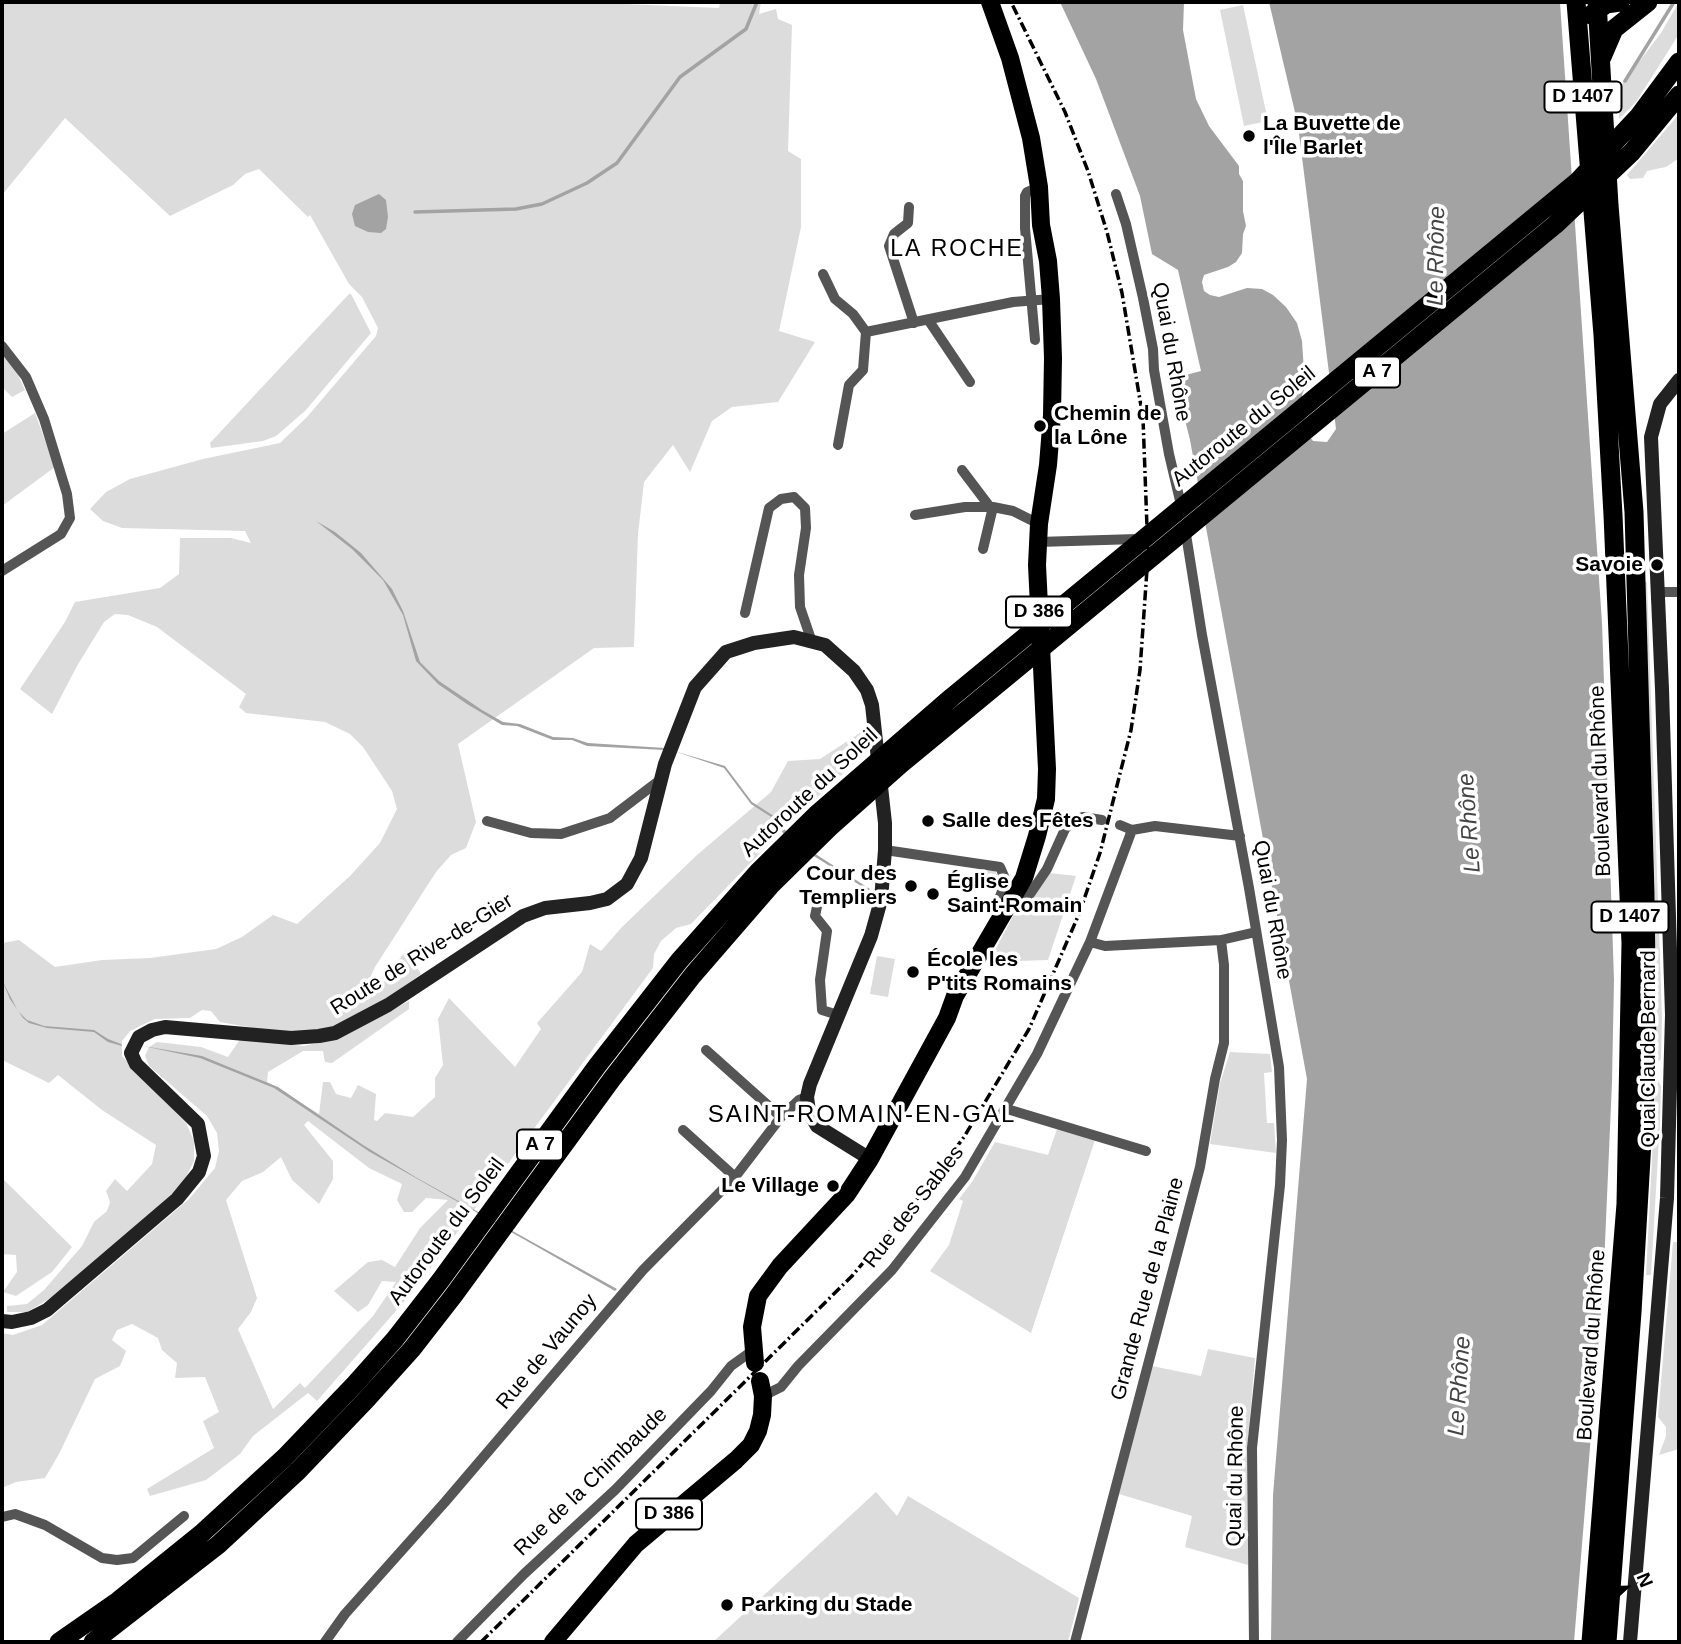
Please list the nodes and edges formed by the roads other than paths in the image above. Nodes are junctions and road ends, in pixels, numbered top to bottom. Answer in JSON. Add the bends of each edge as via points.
{"nodes":[{"id":1,"x":990,"y":2,"type":"edge"},
{"id":2,"x":1576,"y":2,"type":"edge"},
{"id":3,"x":1594,"y":4,"type":"edge"},
{"id":4,"x":1635,"y":4,"type":"edge"},
{"id":5,"x":1601,"y":61,"type":"junction"},
{"id":6,"x":1679,"y":62,"type":"edge"},
{"id":7,"x":1679,"y":95,"type":"edge"},
{"id":8,"x":1040,"y":187,"type":"junction"},
{"id":9,"x":1592,"y":192,"type":"junction"},
{"id":10,"x":1116,"y":194,"type":"dead end"},
{"id":11,"x":909,"y":207,"type":"dead end"},
{"id":12,"x":823,"y":274,"type":"dead end"},
{"id":13,"x":1051,"y":299,"type":"junction"},
{"id":14,"x":1031,"y":300,"type":"junction"},
{"id":15,"x":929,"y":321,"type":"junction"},
{"id":16,"x":914,"y":323,"type":"junction"},
{"id":17,"x":866,"y":332,"type":"junction"},
{"id":18,"x":1035,"y":340,"type":"dead end"},
{"id":19,"x":2,"y":346,"type":"edge"},
{"id":20,"x":1679,"y":380,"type":"edge"},
{"id":21,"x":970,"y":382,"type":"dead end"},
{"id":22,"x":838,"y":445,"type":"dead end"},
{"id":23,"x":962,"y":470,"type":"dead end"},
{"id":24,"x":991,"y":507,"type":"junction"},
{"id":25,"x":915,"y":515,"type":"dead end"},
{"id":26,"x":1039,"y":524,"type":"junction"},
{"id":27,"x":1138,"y":539,"type":"dead end"},
{"id":28,"x":1038,"y":542,"type":"junction"},
{"id":29,"x":983,"y":550,"type":"dead end"},
{"id":30,"x":4,"y":567,"type":"edge"},
{"id":31,"x":1658,"y":592,"type":"junction"},
{"id":32,"x":1679,"y":592,"type":"edge"},
{"id":33,"x":745,"y":613,"type":"dead end"},
{"id":34,"x":812,"y":642,"type":"junction"},
{"id":35,"x":660,"y":780,"type":"junction"},
{"id":36,"x":1102,"y":820,"type":"dead end"},
{"id":37,"x":487,"y":821,"type":"dead end"},
{"id":38,"x":1120,"y":825,"type":"dead end"},
{"id":39,"x":1132,"y":830,"type":"junction"},
{"id":40,"x":1240,"y":836,"type":"junction"},
{"id":41,"x":886,"y":850,"type":"junction"},
{"id":42,"x":818,"y":902,"type":"dead end"},
{"id":43,"x":1009,"y":906,"type":"junction"},
{"id":44,"x":1256,"y":932,"type":"junction"},
{"id":45,"x":1221,"y":940,"type":"junction"},
{"id":46,"x":1090,"y":942,"type":"junction"},
{"id":47,"x":1675,"y":973,"type":"edge"},
{"id":48,"x":838,"y":1015,"type":"junction"},
{"id":49,"x":706,"y":1050,"type":"dead end"},
{"id":50,"x":807,"y":1097,"type":"junction"},
{"id":51,"x":1007,"y":1109,"type":"junction"},
{"id":52,"x":780,"y":1116,"type":"junction"},
{"id":53,"x":683,"y":1130,"type":"dead end"},
{"id":54,"x":1146,"y":1151,"type":"dead end"},
{"id":55,"x":870,"y":1159,"type":"junction"},
{"id":56,"x":735,"y":1177,"type":"junction"},
{"id":57,"x":2,"y":1321,"type":"edge"},
{"id":58,"x":754,"y":1357,"type":"joint"},
{"id":59,"x":762,"y":1388,"type":"joint"},
{"id":60,"x":184,"y":1516,"type":"dead end"},
{"id":61,"x":2,"y":1517,"type":"edge"},
{"id":62,"x":59,"y":1642,"type":"edge"},
{"id":63,"x":93,"y":1642,"type":"edge"},
{"id":64,"x":325,"y":1642,"type":"edge"},
{"id":65,"x":457,"y":1642,"type":"edge"},
{"id":66,"x":553,"y":1642,"type":"edge"},
{"id":67,"x":1075,"y":1642,"type":"edge"},
{"id":68,"x":1254,"y":1642,"type":"edge"},
{"id":69,"x":1591,"y":1642,"type":"edge"},
{"id":70,"x":1607,"y":1642,"type":"edge"},
{"id":71,"x":1630,"y":1642,"type":"edge"}],
"edges":[{"from":1,"to":8,"type":"main road","number":"D 386","via":[[1021,96]]},
{"from":2,"to":9,"type":"highway","name":"Boulevard du Rhône","number":"D 1407"},
{"from":3,"to":4,"type":"highway","via":[[1611,13]]},
{"from":3,"to":5,"type":"highway","name":"Boulevard du Rhône","number":"D 1407"},
{"from":3,"to":9,"type":"highway","via":[[1585,27],[1592,103]]},
{"from":4,"to":5,"type":"highway","via":[[1614,29]]},
{"from":5,"to":70,"type":"highway","name":"Boulevard du Rhône","number":"D 1407","via":[[1634,512],[1647,1056]]},
{"from":6,"to":62,"type":"highway","name":"Autoroute du Soleil","number":"A 7","via":[[1629,128],[1535,219],[890,748],[816,815],[718,916],[640,1010],[395,1339],[244,1497],[118,1601]]},
{"from":7,"to":63,"type":"highway","name":"Autoroute du Soleil","number":"A 7","via":[[1632,152],[1526,250],[1115,586],[829,828],[734,925],[648,1031],[429,1327],[331,1438],[218,1545]]},
{"from":8,"to":13,"type":"main road","number":"D 386"},
{"from":8,"to":14,"type":"street","via":[[1025,196]]},
{"from":9,"to":69,"type":"highway","name":"Boulevard du Rhône","number":"D 1407","via":[[1613,515],[1631,943],[1626,1204]]},
{"from":10,"to":40,"type":"street","name":"Quai du Rhône","via":[[1153,349],[1183,537]]},
{"from":11,"to":16,"type":"street","via":[[908,223],[894,234],[889,246]]},
{"from":12,"to":17,"type":"street","via":[[835,299]]},
{"from":13,"to":14,"type":"street"},
{"from":13,"to":26,"type":"main road","number":"D 386","via":[[1052,415]]},
{"from":14,"to":15,"type":"street"},
{"from":14,"to":18,"type":"street"},
{"from":15,"to":16,"type":"street"},
{"from":15,"to":21,"type":"street"},
{"from":16,"to":17,"type":"street"},
{"from":17,"to":22,"type":"street","via":[[863,370],[849,385]]},
{"from":19,"to":30,"type":"street","via":[[26,377],[44,419],[70,518],[61,534]]},
{"from":20,"to":31,"type":"main road","name":"Quai Claude Bernard","via":[[1660,404],[1651,437]]},
{"from":23,"to":24,"type":"street"},
{"from":24,"to":25,"type":"street"},
{"from":24,"to":26,"type":"street","via":[[1013,511]]},
{"from":24,"to":29,"type":"street"},
{"from":26,"to":28,"type":"main road","number":"D 386"},
{"from":27,"to":28,"type":"street"},
{"from":28,"to":43,"type":"main road","number":"D 386","via":[[1045,799],[1024,878]]},
{"from":31,"to":32,"type":"street"},
{"from":31,"to":47,"type":"main road","name":"Quai Claude Bernard"},
{"from":33,"to":34,"type":"street","via":[[769,508],[794,497],[806,508],[800,607]]},
{"from":34,"to":35,"type":"main road","name":"Route de Rive-de-Gier","via":[[794,637],[726,652],[695,687]]},
{"from":34,"to":41,"type":"main road","name":"Route de Rive-de-Gier","via":[[825,645],[867,690],[875,719]]},
{"from":35,"to":37,"type":"street","via":[[610,817],[561,834],[531,833]]},
{"from":35,"to":57,"type":"main road","name":"Route de Rive-de-Gier","via":[[641,858],[620,890],[590,904],[545,908],[523,916],[359,1022],[335,1033],[291,1038],[165,1027],[139,1037],[131,1053],[136,1064],[198,1124],[204,1156],[198,1172],[177,1199],[47,1310],[31,1318]]},
{"from":36,"to":43,"type":"street","via":[[1083,817],[1073,821],[1028,897]]},
{"from":38,"to":39,"type":"street"},
{"from":39,"to":40,"type":"street","via":[[1155,825]]},
{"from":39,"to":46,"type":"street","name":"Rue des Sables"},
{"from":40,"to":44,"type":"street","name":"Quai du Rhône"},
{"from":41,"to":43,"type":"street","via":[[1000,867],[1006,881],[997,904]]},
{"from":41,"to":48,"type":"main road","name":"Route de Rive-de-Gier","via":[[877,918]]},
{"from":42,"to":48,"type":"street","via":[[815,916],[827,932],[820,980],[822,1010]]},
{"from":43,"to":55,"type":"main road","number":"D 386"},
{"from":44,"to":45,"type":"street"},
{"from":44,"to":68,"type":"street","name":"Quai du Rhône","via":[[1277,1052],[1282,1159],[1252,1448]]},
{"from":45,"to":46,"type":"street","via":[[1105,946]]},
{"from":45,"to":67,"type":"street","name":"Grande Rue de la Plaine","via":[[1224,1043],[1203,1154]]},
{"from":46,"to":51,"type":"street","name":"Rue des Sables"},
{"from":47,"to":71,"type":"main road","name":"Quai Claude Bernard","via":[[1666,1210]]},
{"from":48,"to":50,"type":"main road","name":"Route de Rive-de-Gier"},
{"from":49,"to":52,"type":"street"},
{"from":50,"to":52,"type":"street","name":"Rue de Vaunoy"},
{"from":50,"to":55,"type":"main road","via":[[817,1126]]},
{"from":51,"to":54,"type":"street"},
{"from":51,"to":59,"type":"street","name":"Rue des Sables","via":[[965,1177],[892,1270],[781,1387]]},
{"from":52,"to":56,"type":"street","name":"Rue de Vaunoy"},
{"from":53,"to":56,"type":"street"},
{"from":55,"to":58,"type":"main road","number":"D 386","via":[[847,1194],[764,1286],[753,1315]]},
{"from":56,"to":64,"type":"street","name":"Rue de Vaunoy","via":[[643,1269]]},
{"from":58,"to":65,"type":"street","name":"Rue de la Chimbaude","via":[[731,1366],[615,1490]]},
{"from":59,"to":66,"type":"main road","number":"D 386","via":[[760,1423],[751,1445],[635,1544]]},
{"from":60,"to":61,"type":"street","via":[[134,1558],[117,1560],[102,1558],[15,1514]]}]}
